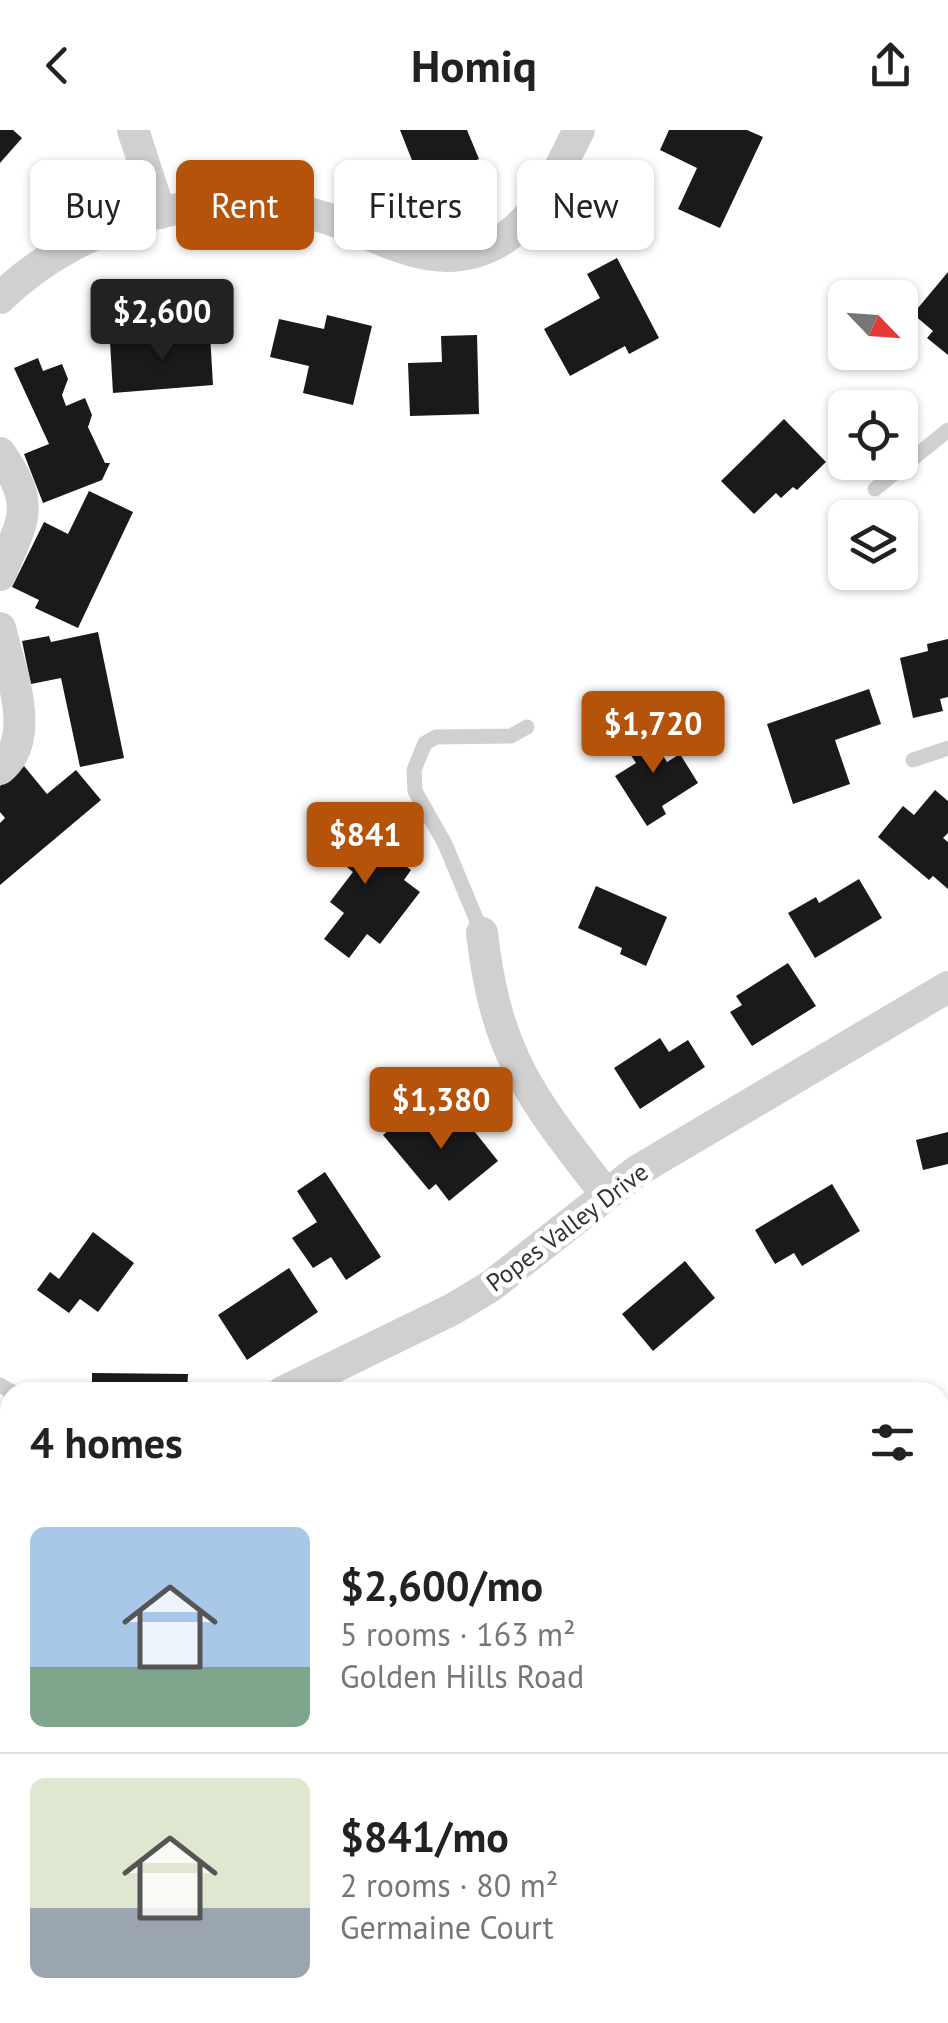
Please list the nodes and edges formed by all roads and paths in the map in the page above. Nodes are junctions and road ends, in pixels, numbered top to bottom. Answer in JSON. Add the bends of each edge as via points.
{"nodes":[{"id":1,"x":133,"y":130,"type":"edge"},
{"id":2,"x":579,"y":130,"type":"edge"},
{"id":3,"x":160,"y":212,"type":"junction"},
{"id":4,"x":0,"y":298,"type":"edge"},
{"id":5,"x":948,"y":430,"type":"edge"},
{"id":6,"x":0,"y":453,"type":"edge"},
{"id":7,"x":875,"y":489,"type":"dead end"},
{"id":8,"x":0,"y":574,"type":"edge"},
{"id":9,"x":0,"y":628,"type":"edge"},
{"id":10,"x":526,"y":727,"type":"dead end"},
{"id":11,"x":948,"y":748,"type":"edge"},
{"id":12,"x":913,"y":760,"type":"dead end"},
{"id":13,"x":0,"y":769,"type":"edge"},
{"id":14,"x":482,"y":934,"type":"joint"},
{"id":15,"x":948,"y":987,"type":"edge"},
{"id":16,"x":605,"y":1193,"type":"junction"},
{"id":17,"x":303,"y":1382,"type":"edge"}],
"edges":[{"from":1,"to":3,"type":"street"},
{"from":2,"to":3,"type":"street","via":[[538,207],[498,242],[474,251],[396,249],[324,217],[289,210],[203,206]]},
{"from":3,"to":4,"type":"street","via":[[50,255]]},
{"from":5,"to":7,"type":"lane"},
{"from":6,"to":8,"type":"street","via":[[25,506]]},
{"from":9,"to":13,"type":"street","via":[[20,731]]},
{"from":10,"to":14,"type":"lane","via":[[510,736],[436,737],[425,743],[414,770],[415,791]]},
{"from":11,"to":12,"type":"lane"},
{"from":14,"to":16,"type":"street","via":[[489,991],[520,1077]]},
{"from":15,"to":16,"type":"street","name":"Popes Valley Drive"},
{"from":16,"to":17,"type":"street","name":"Popes Valley Drive","via":[[491,1286]]}]}
